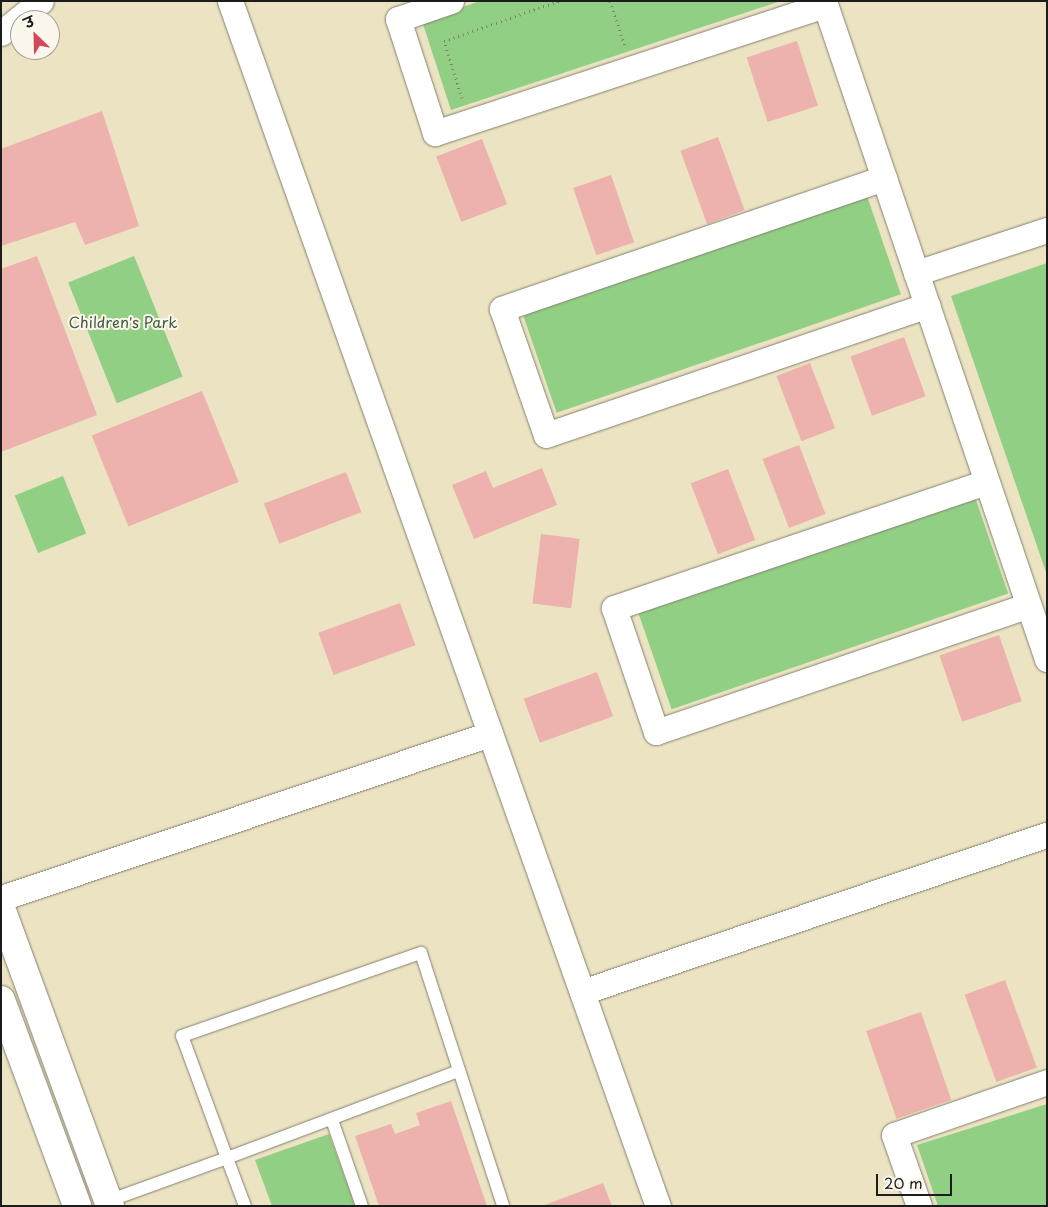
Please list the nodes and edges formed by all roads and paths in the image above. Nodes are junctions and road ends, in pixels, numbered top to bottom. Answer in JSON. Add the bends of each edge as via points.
{"nodes":[{"id":1,"x":42,"y":1,"type":"edge"},
{"id":2,"x":230,"y":1,"type":"edge"},
{"id":3,"x":451,"y":1,"type":"edge"},
{"id":4,"x":559,"y":1,"type":"edge"},
{"id":5,"x":610,"y":1,"type":"edge"},
{"id":6,"x":824,"y":3,"type":"edge"},
{"id":7,"x":1,"y":33,"type":"edge"},
{"id":8,"x":616,"y":49,"type":"dead end"},
{"id":9,"x":470,"y":95,"type":"dead end"},
{"id":10,"x":884,"y":178,"type":"junction"},
{"id":11,"x":1047,"y":230,"type":"edge"},
{"id":12,"x":916,"y":273,"type":"junction"},
{"id":13,"x":927,"y":305,"type":"junction"},
{"id":14,"x":986,"y":482,"type":"junction"},
{"id":15,"x":1028,"y":605,"type":"junction"},
{"id":16,"x":1047,"y":660,"type":"edge"},
{"id":17,"x":490,"y":734,"type":"junction"},
{"id":18,"x":1047,"y":835,"type":"edge"},
{"id":19,"x":1,"y":898,"type":"edge"},
{"id":20,"x":1,"y":908,"type":"edge"},
{"id":21,"x":10,"y":963,"type":"edge"},
{"id":22,"x":582,"y":992,"type":"junction"},
{"id":23,"x":1,"y":1000,"type":"edge"},
{"id":24,"x":459,"y":1071,"type":"junction"},
{"id":25,"x":1047,"y":1082,"type":"edge"},
{"id":26,"x":332,"y":1120,"type":"junction"},
{"id":27,"x":227,"y":1158,"type":"junction"},
{"id":28,"x":109,"y":1204,"type":"edge"},
{"id":29,"x":77,"y":1206,"type":"edge"},
{"id":30,"x":245,"y":1206,"type":"edge"},
{"id":31,"x":362,"y":1206,"type":"edge"},
{"id":32,"x":503,"y":1206,"type":"edge"},
{"id":33,"x":658,"y":1206,"type":"edge"},
{"id":34,"x":918,"y":1206,"type":"edge"}],
"edges":[{"from":1,"to":7,"type":"street"},
{"from":2,"to":17,"type":"street"},
{"from":3,"to":6,"type":"street","via":[[398,19],[435,133]]},
{"from":4,"to":9,"type":"path","via":[[444,41],[461,98]]},
{"from":5,"to":8,"type":"path","via":[[625,46]]},
{"from":6,"to":10,"type":"street"},
{"from":10,"to":12,"type":"street"},
{"from":10,"to":13,"type":"street","via":[[502,309],[546,436]]},
{"from":11,"to":12,"type":"street"},
{"from":12,"to":13,"type":"street"},
{"from":13,"to":14,"type":"street"},
{"from":14,"to":15,"type":"street"},
{"from":14,"to":15,"type":"street","via":[[614,608],[656,732]]},
{"from":15,"to":16,"type":"street"},
{"from":17,"to":19,"type":"street"},
{"from":17,"to":22,"type":"street"},
{"from":18,"to":22,"type":"street"},
{"from":20,"to":21,"type":"street"},
{"from":21,"to":28,"type":"street"},
{"from":22,"to":33,"type":"street"},
{"from":23,"to":29,"type":"street"},
{"from":24,"to":26,"type":"lane"},
{"from":24,"to":27,"type":"lane","via":[[421,953],[182,1036]]},
{"from":24,"to":32,"type":"lane"},
{"from":25,"to":34,"type":"street","via":[[894,1134]]},
{"from":26,"to":27,"type":"lane"},
{"from":26,"to":31,"type":"lane"},
{"from":27,"to":28,"type":"lane"},
{"from":27,"to":30,"type":"lane"}]}
